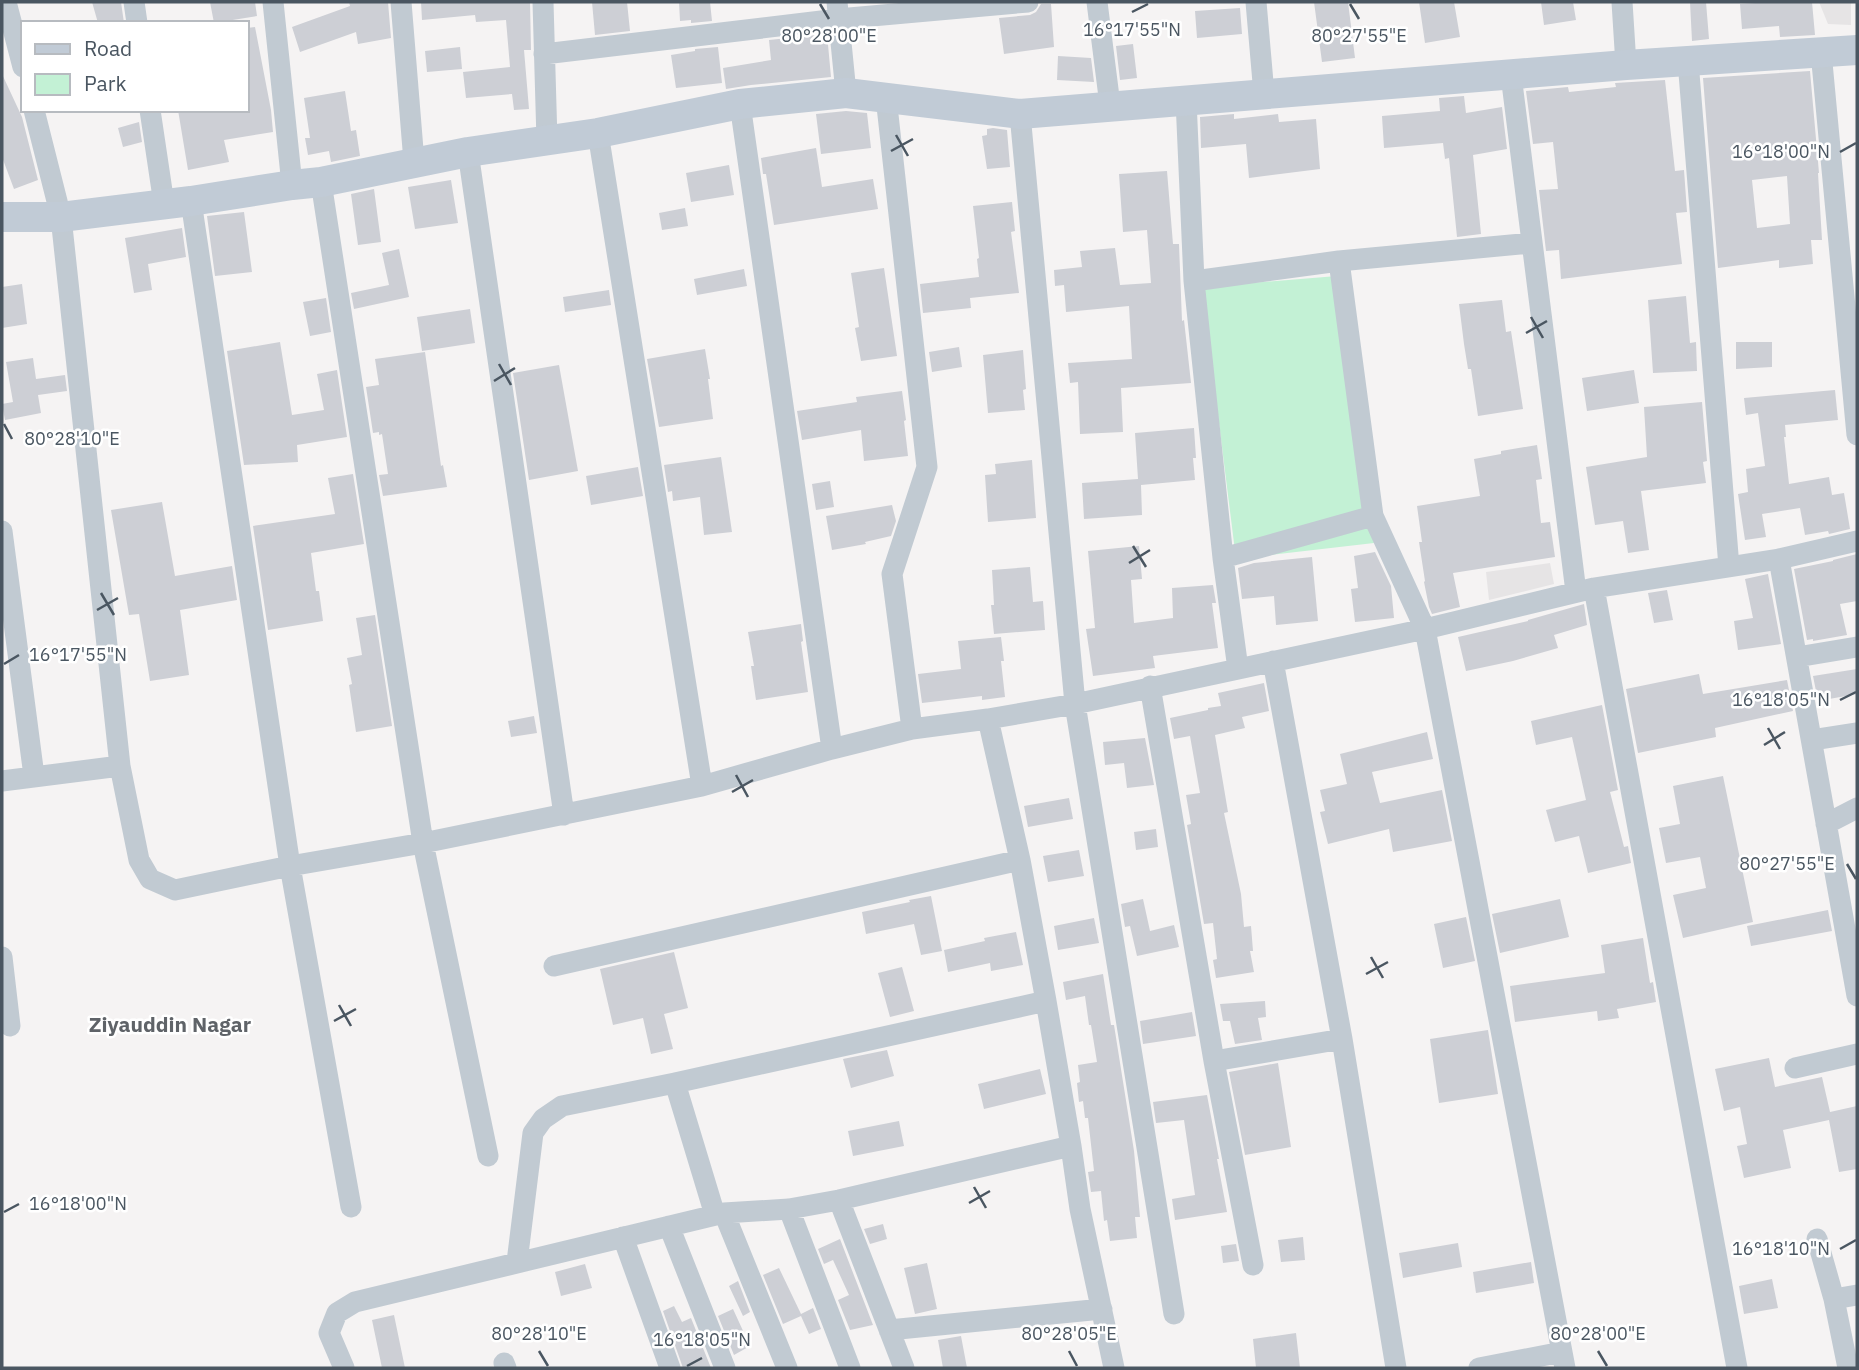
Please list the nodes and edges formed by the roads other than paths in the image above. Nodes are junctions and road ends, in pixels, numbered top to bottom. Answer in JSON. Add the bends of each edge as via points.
{"nodes":[{"id":1,"x":6,"y":2,"type":"edge"},
{"id":2,"x":134,"y":2,"type":"edge"},
{"id":3,"x":273,"y":2,"type":"edge"},
{"id":4,"x":401,"y":2,"type":"edge"},
{"id":5,"x":543,"y":2,"type":"edge"},
{"id":6,"x":1028,"y":2,"type":"edge"},
{"id":7,"x":1097,"y":2,"type":"edge"},
{"id":8,"x":1256,"y":2,"type":"edge"},
{"id":9,"x":1622,"y":2,"type":"edge"},
{"id":10,"x":838,"y":10,"type":"edge"},
{"id":11,"x":137,"y":21,"type":"edge"},
{"id":12,"x":1857,"y":50,"type":"edge"},
{"id":13,"x":1821,"y":52,"type":"junction"},
{"id":14,"x":544,"y":54,"type":"junction"},
{"id":15,"x":21,"y":60,"type":"edge"},
{"id":16,"x":1688,"y":61,"type":"junction"},
{"id":17,"x":1626,"y":65,"type":"junction"},
{"id":18,"x":1511,"y":75,"type":"junction"},
{"id":19,"x":846,"y":93,"type":"junction"},
{"id":20,"x":1264,"y":94,"type":"junction"},
{"id":21,"x":886,"y":97,"type":"junction"},
{"id":22,"x":1186,"y":100,"type":"junction"},
{"id":23,"x":740,"y":104,"type":"junction"},
{"id":24,"x":1110,"y":106,"type":"junction"},
{"id":25,"x":35,"y":112,"type":"edge"},
{"id":26,"x":151,"y":112,"type":"edge"},
{"id":27,"x":1020,"y":114,"type":"junction"},
{"id":28,"x":598,"y":133,"type":"junction"},
{"id":29,"x":547,"y":141,"type":"junction"},
{"id":30,"x":468,"y":152,"type":"junction"},
{"id":31,"x":414,"y":162,"type":"junction"},
{"id":32,"x":307,"y":184,"type":"junction"},
{"id":33,"x":178,"y":203,"type":"junction"},
{"id":34,"x":2,"y":217,"type":"edge"},
{"id":35,"x":61,"y":217,"type":"junction"},
{"id":36,"x":1531,"y":243,"type":"junction"},
{"id":37,"x":1339,"y":261,"type":"junction"},
{"id":38,"x":1194,"y":281,"type":"junction"},
{"id":39,"x":1857,"y":435,"type":"edge"},
{"id":40,"x":1373,"y":516,"type":"junction"},
{"id":41,"x":2,"y":531,"type":"edge"},
{"id":42,"x":1857,"y":541,"type":"edge"},
{"id":43,"x":1223,"y":558,"type":"junction"},
{"id":44,"x":1779,"y":559,"type":"junction"},
{"id":45,"x":1729,"y":567,"type":"junction"},
{"id":46,"x":1585,"y":590,"type":"junction"},
{"id":47,"x":1425,"y":629,"type":"junction"},
{"id":48,"x":1857,"y":647,"type":"edge"},
{"id":49,"x":1797,"y":657,"type":"junction"},
{"id":50,"x":1273,"y":662,"type":"junction"},
{"id":51,"x":1238,"y":668,"type":"junction"},
{"id":52,"x":1150,"y":686,"type":"junction"},
{"id":53,"x":1075,"y":704,"type":"junction"},
{"id":54,"x":988,"y":719,"type":"junction"},
{"id":55,"x":912,"y":729,"type":"junction"},
{"id":56,"x":1857,"y":733,"type":"edge"},
{"id":57,"x":1812,"y":740,"type":"junction"},
{"id":58,"x":832,"y":749,"type":"junction"},
{"id":59,"x":120,"y":766,"type":"junction"},
{"id":60,"x":34,"y":776,"type":"junction"},
{"id":61,"x":2,"y":781,"type":"edge"},
{"id":62,"x":702,"y":786,"type":"junction"},
{"id":63,"x":1857,"y":808,"type":"edge"},
{"id":64,"x":564,"y":815,"type":"junction"},
{"id":65,"x":1826,"y":824,"type":"junction"},
{"id":66,"x":423,"y":843,"type":"junction"},
{"id":67,"x":1020,"y":860,"type":"junction"},
{"id":68,"x":290,"y":866,"type":"junction"},
{"id":69,"x":2,"y":957,"type":"edge"},
{"id":70,"x":554,"y":966,"type":"dead end"},
{"id":71,"x":1857,"y":996,"type":"edge"},
{"id":72,"x":1046,"y":1001,"type":"junction"},
{"id":73,"x":10,"y":1026,"type":"dead end"},
{"id":74,"x":1342,"y":1039,"type":"junction"},
{"id":75,"x":1857,"y":1054,"type":"edge"},
{"id":76,"x":1214,"y":1060,"type":"junction"},
{"id":77,"x":1795,"y":1068,"type":"dead end"},
{"id":78,"x":675,"y":1083,"type":"junction"},
{"id":79,"x":1071,"y":1146,"type":"junction"},
{"id":80,"x":488,"y":1156,"type":"dead end"},
{"id":81,"x":839,"y":1200,"type":"junction"},
{"id":82,"x":351,"y":1207,"type":"dead end"},
{"id":83,"x":789,"y":1209,"type":"junction"},
{"id":84,"x":720,"y":1214,"type":"junction"},
{"id":85,"x":669,"y":1226,"type":"junction"},
{"id":86,"x":623,"y":1237,"type":"junction"},
{"id":87,"x":1817,"y":1238,"type":"dead end"},
{"id":88,"x":517,"y":1262,"type":"junction"},
{"id":89,"x":1253,"y":1265,"type":"dead end"},
{"id":90,"x":1857,"y":1295,"type":"edge"},
{"id":91,"x":1834,"y":1299,"type":"junction"},
{"id":92,"x":1102,"y":1309,"type":"junction"},
{"id":93,"x":1174,"y":1314,"type":"dead end"},
{"id":94,"x":890,"y":1330,"type":"junction"},
{"id":95,"x":1563,"y":1360,"type":"edge"},
{"id":96,"x":344,"y":1368,"type":"edge"},
{"id":97,"x":670,"y":1368,"type":"edge"},
{"id":98,"x":725,"y":1368,"type":"edge"},
{"id":99,"x":787,"y":1368,"type":"edge"},
{"id":100,"x":850,"y":1368,"type":"edge"},
{"id":101,"x":904,"y":1368,"type":"edge"},
{"id":102,"x":1114,"y":1368,"type":"edge"},
{"id":103,"x":1396,"y":1368,"type":"edge"},
{"id":104,"x":1479,"y":1368,"type":"edge"},
{"id":105,"x":1737,"y":1368,"type":"edge"},
{"id":106,"x":1847,"y":1368,"type":"edge"}],
"edges":[{"from":1,"to":15,"type":"street"},
{"from":2,"to":11,"type":"street"},
{"from":3,"to":32,"type":"street"},
{"from":4,"to":31,"type":"street"},
{"from":5,"to":14,"type":"street"},
{"from":6,"to":10,"type":"street"},
{"from":7,"to":24,"type":"street"},
{"from":8,"to":20,"type":"street"},
{"from":9,"to":17,"type":"street"},
{"from":10,"to":14,"type":"street"},
{"from":10,"to":19,"type":"street"},
{"from":12,"to":13,"type":"street"},
{"from":13,"to":16,"type":"street"},
{"from":13,"to":39,"type":"street"},
{"from":14,"to":29,"type":"street"},
{"from":16,"to":17,"type":"street"},
{"from":16,"to":45,"type":"street"},
{"from":17,"to":18,"type":"street"},
{"from":18,"to":20,"type":"street"},
{"from":18,"to":36,"type":"street"},
{"from":19,"to":21,"type":"street"},
{"from":19,"to":23,"type":"street"},
{"from":20,"to":22,"type":"street"},
{"from":21,"to":27,"type":"street"},
{"from":21,"to":55,"type":"street","via":[[927,467],[892,574]]},
{"from":22,"to":24,"type":"street"},
{"from":22,"to":38,"type":"street"},
{"from":23,"to":28,"type":"street"},
{"from":23,"to":58,"type":"street"},
{"from":24,"to":27,"type":"street"},
{"from":25,"to":35,"type":"street"},
{"from":26,"to":33,"type":"street"},
{"from":27,"to":53,"type":"street"},
{"from":28,"to":29,"type":"street"},
{"from":28,"to":62,"type":"street"},
{"from":29,"to":30,"type":"street"},
{"from":30,"to":31,"type":"street"},
{"from":30,"to":64,"type":"street"},
{"from":31,"to":32,"type":"street"},
{"from":32,"to":33,"type":"street"},
{"from":32,"to":66,"type":"street"},
{"from":33,"to":35,"type":"street"},
{"from":33,"to":68,"type":"street"},
{"from":34,"to":35,"type":"street"},
{"from":35,"to":59,"type":"street"},
{"from":36,"to":37,"type":"street"},
{"from":36,"to":46,"type":"street"},
{"from":37,"to":38,"type":"street"},
{"from":37,"to":40,"type":"street"},
{"from":38,"to":43,"type":"street"},
{"from":40,"to":43,"type":"street"},
{"from":40,"to":47,"type":"street"},
{"from":41,"to":60,"type":"street"},
{"from":42,"to":44,"type":"street"},
{"from":43,"to":51,"type":"street"},
{"from":44,"to":45,"type":"street"},
{"from":44,"to":49,"type":"street"},
{"from":45,"to":46,"type":"street"},
{"from":46,"to":47,"type":"street"},
{"from":46,"to":105,"type":"street"},
{"from":47,"to":50,"type":"street"},
{"from":47,"to":95,"type":"street"},
{"from":48,"to":49,"type":"street"},
{"from":49,"to":57,"type":"street"},
{"from":50,"to":51,"type":"street"},
{"from":50,"to":74,"type":"street"},
{"from":51,"to":52,"type":"street"},
{"from":52,"to":53,"type":"street"},
{"from":52,"to":76,"type":"street"},
{"from":53,"to":54,"type":"street"},
{"from":53,"to":93,"type":"street"},
{"from":54,"to":55,"type":"street"},
{"from":54,"to":67,"type":"street"},
{"from":55,"to":58,"type":"street"},
{"from":56,"to":57,"type":"street"},
{"from":57,"to":65,"type":"street"},
{"from":58,"to":62,"type":"street"},
{"from":59,"to":60,"type":"street"},
{"from":59,"to":68,"type":"street","via":[[139,860],[150,879],[176,890]]},
{"from":60,"to":61,"type":"street"},
{"from":62,"to":64,"type":"street"},
{"from":63,"to":65,"type":"street"},
{"from":64,"to":66,"type":"street"},
{"from":65,"to":71,"type":"street"},
{"from":66,"to":68,"type":"street"},
{"from":66,"to":80,"type":"street"},
{"from":67,"to":70,"type":"street"},
{"from":67,"to":72,"type":"street"},
{"from":68,"to":82,"type":"street"},
{"from":69,"to":73,"type":"street"},
{"from":72,"to":78,"type":"street"},
{"from":72,"to":79,"type":"street"},
{"from":74,"to":76,"type":"street"},
{"from":74,"to":103,"type":"street"},
{"from":75,"to":77,"type":"street"},
{"from":76,"to":89,"type":"street"},
{"from":78,"to":84,"type":"street"},
{"from":78,"to":88,"type":"street","via":[[562,1106],[543,1119],[533,1133]]},
{"from":79,"to":81,"type":"street"},
{"from":79,"to":92,"type":"street"},
{"from":81,"to":83,"type":"street"},
{"from":81,"to":94,"type":"street"},
{"from":83,"to":84,"type":"street"},
{"from":83,"to":100,"type":"street"},
{"from":84,"to":85,"type":"street"},
{"from":84,"to":99,"type":"street"},
{"from":85,"to":86,"type":"street"},
{"from":85,"to":98,"type":"street"},
{"from":86,"to":88,"type":"street"},
{"from":86,"to":97,"type":"street"},
{"from":87,"to":91,"type":"street"},
{"from":88,"to":96,"type":"street","via":[[355,1303],[337,1313],[329,1333]]},
{"from":90,"to":91,"type":"street"},
{"from":91,"to":106,"type":"street"},
{"from":92,"to":94,"type":"street"},
{"from":92,"to":102,"type":"street"},
{"from":94,"to":101,"type":"street"},
{"from":95,"to":104,"type":"street"}]}
